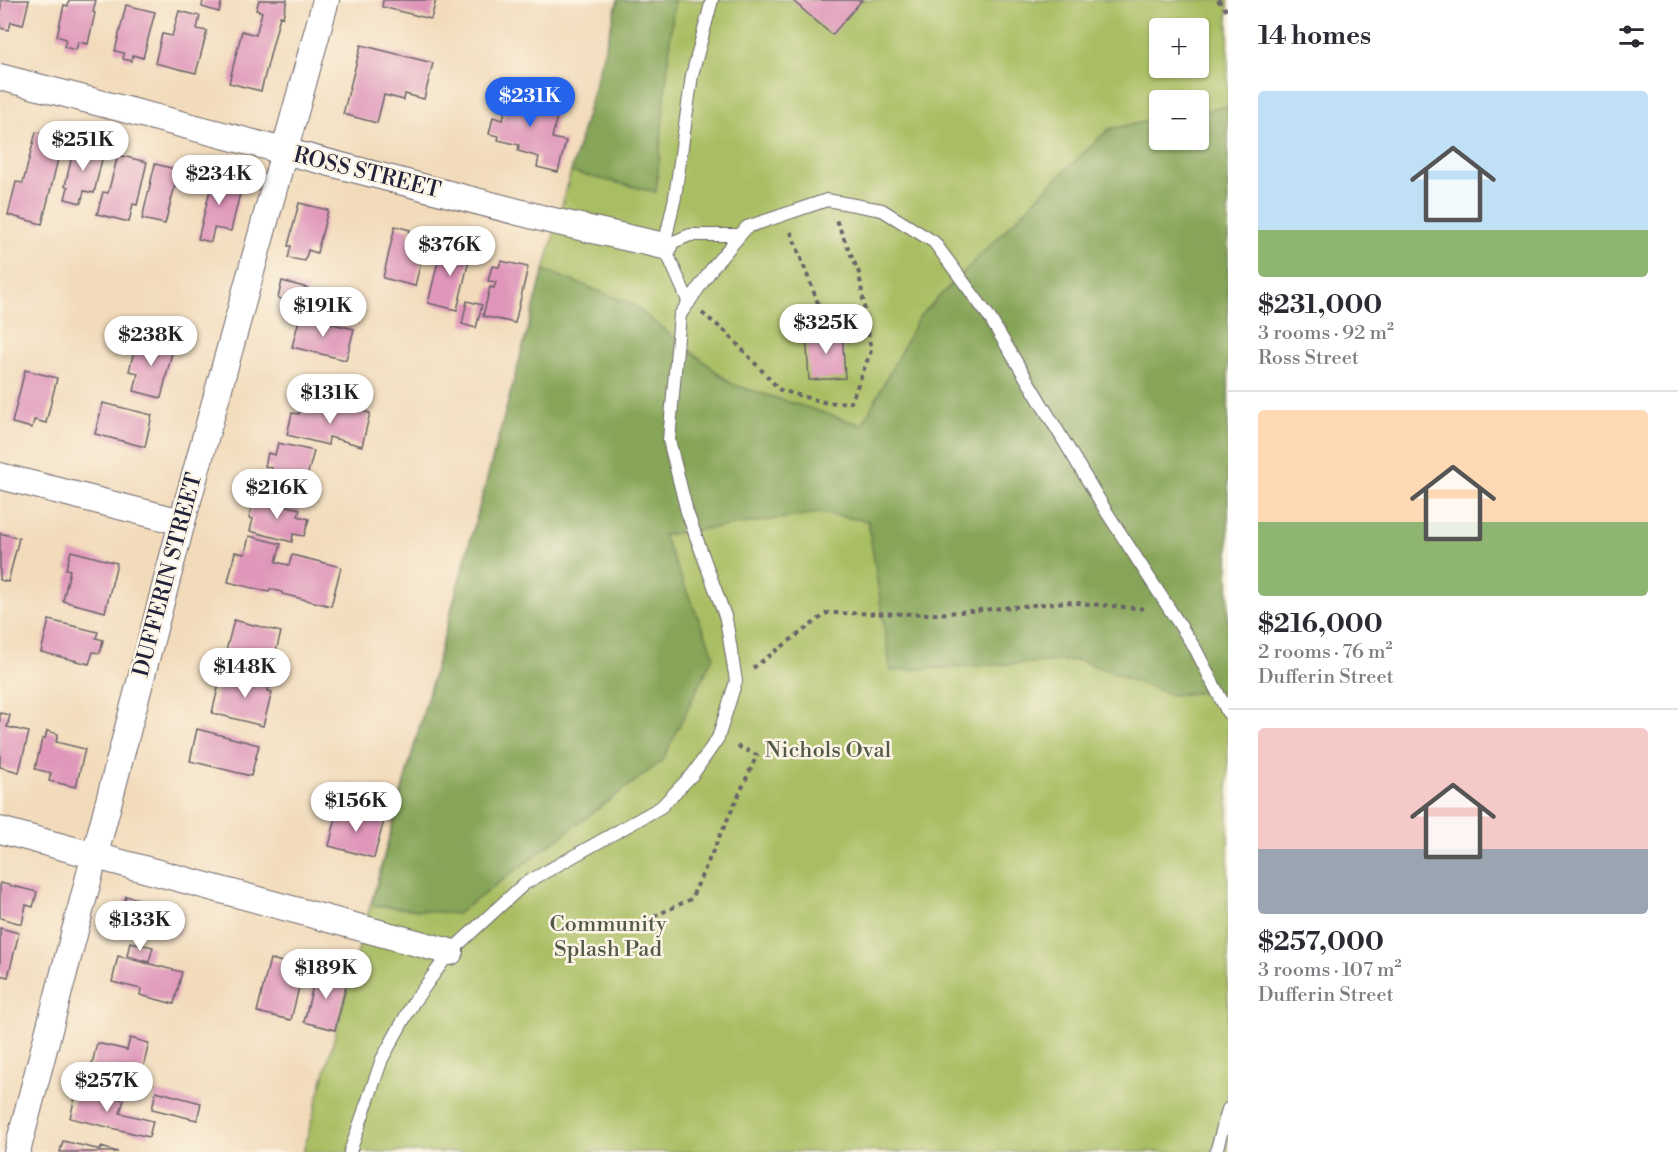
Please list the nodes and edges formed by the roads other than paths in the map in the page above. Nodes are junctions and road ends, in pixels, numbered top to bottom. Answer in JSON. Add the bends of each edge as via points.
{"nodes":[{"id":1,"x":326,"y":0,"type":"edge"},
{"id":2,"x":712,"y":0,"type":"edge"},
{"id":3,"x":0,"y":78,"type":"edge"},
{"id":4,"x":285,"y":152,"type":"junction"},
{"id":5,"x":740,"y":235,"type":"junction"},
{"id":6,"x":664,"y":246,"type":"junction"},
{"id":7,"x":689,"y":303,"type":"junction"},
{"id":8,"x":0,"y":476,"type":"edge"},
{"id":9,"x":182,"y":522,"type":"junction"},
{"id":10,"x":1228,"y":713,"type":"edge"},
{"id":11,"x":0,"y":830,"type":"edge"},
{"id":12,"x":95,"y":854,"type":"junction"},
{"id":13,"x":450,"y":952,"type":"junction"},
{"id":14,"x":1228,"y":1109,"type":"edge"},
{"id":15,"x":17,"y":1152,"type":"edge"},
{"id":16,"x":350,"y":1152,"type":"edge"},
{"id":17,"x":1216,"y":1152,"type":"edge"}],
"edges":[{"from":1,"to":4,"type":"street","name":"DUFFERIN STREET"},
{"from":2,"to":6,"type":"lane","via":[[692,75]]},
{"from":3,"to":4,"type":"street","name":"ROSS STREET"},
{"from":4,"to":6,"type":"street","name":"ROSS STREET"},
{"from":4,"to":9,"type":"street","name":"DUFFERIN STREET"},
{"from":5,"to":6,"type":"lane","via":[[690,235]]},
{"from":5,"to":7,"type":"lane"},
{"from":5,"to":10,"type":"lane","via":[[747,226],[827,201],[882,210],[934,242],[988,315],[1106,511],[1196,650]]},
{"from":6,"to":7,"type":"lane"},
{"from":7,"to":13,"type":"lane","via":[[680,315],[669,440],[687,512],[726,619],[736,681],[718,738],[693,774],[661,807],[524,884]]},
{"from":8,"to":9,"type":"street"},
{"from":9,"to":12,"type":"street","name":"DUFFERIN STREET"},
{"from":11,"to":12,"type":"street"},
{"from":12,"to":13,"type":"street"},
{"from":12,"to":15,"type":"street","name":"DUFFERIN STREET"},
{"from":13,"to":16,"type":"lane","via":[[413,1003],[382,1059]]},
{"from":14,"to":17,"type":"lane"}]}
